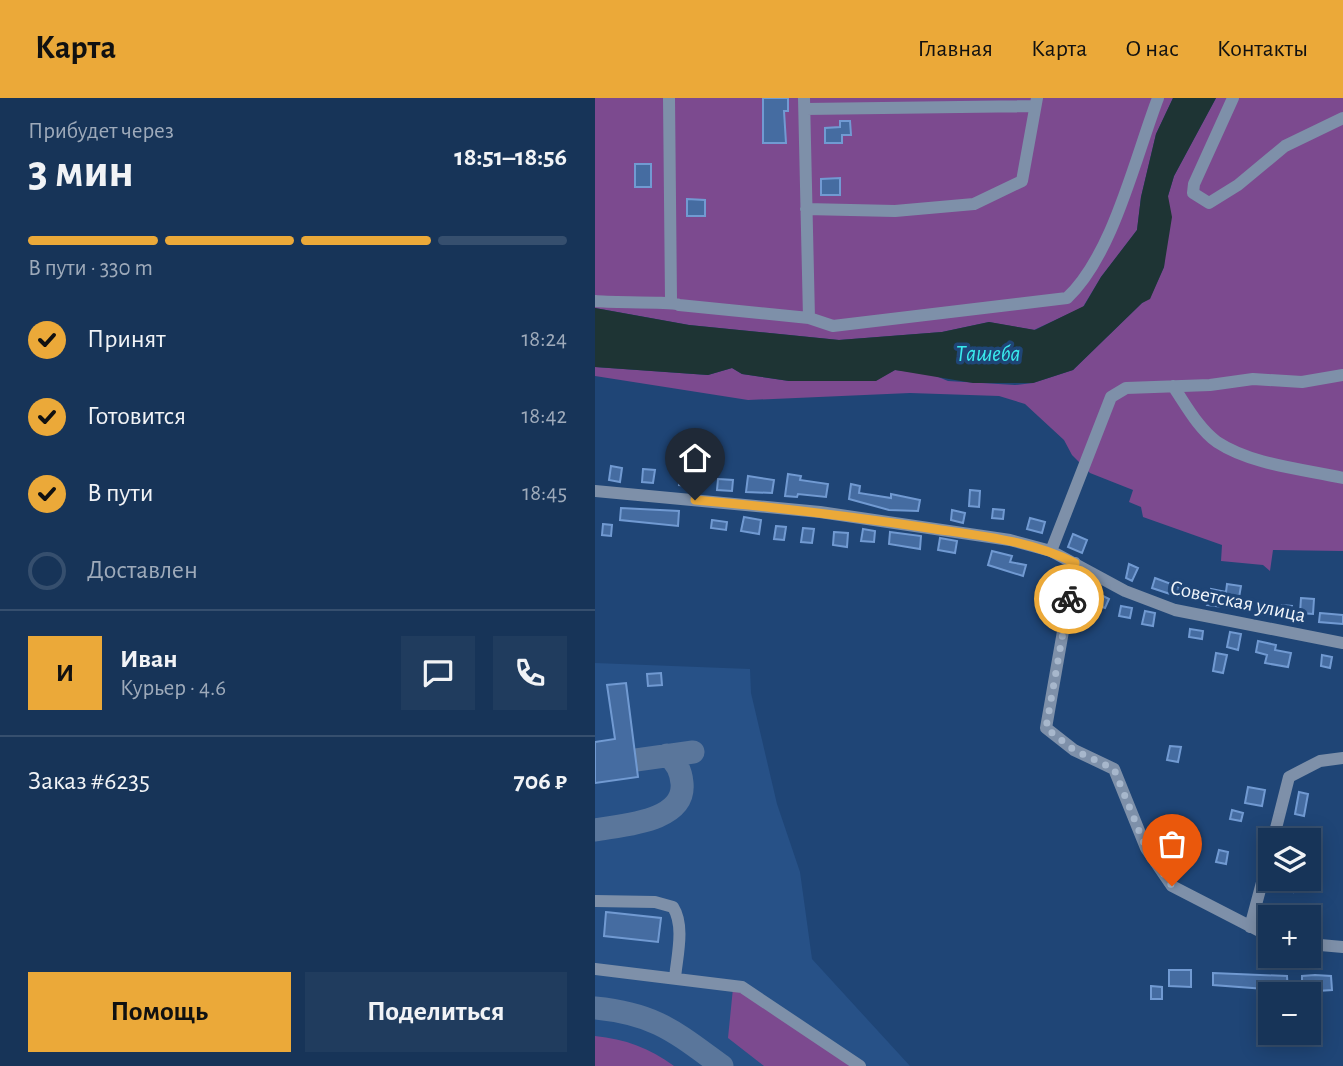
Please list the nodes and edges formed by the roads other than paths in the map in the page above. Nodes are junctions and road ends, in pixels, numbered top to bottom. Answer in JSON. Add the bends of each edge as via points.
{"nodes":[{"id":1,"x":669,"y":98,"type":"edge"},
{"id":2,"x":1158,"y":98,"type":"edge"},
{"id":3,"x":1233,"y":98,"type":"edge"},
{"id":4,"x":1035,"y":102,"type":"edge"},
{"id":5,"x":805,"y":103,"type":"edge"},
{"id":6,"x":1343,"y":118,"type":"edge"},
{"id":7,"x":806,"y":209,"type":"junction"},
{"id":8,"x":671,"y":300,"type":"junction"},
{"id":9,"x":595,"y":301,"type":"edge"},
{"id":10,"x":809,"y":318,"type":"junction"},
{"id":11,"x":1343,"y":375,"type":"edge"},
{"id":12,"x":1173,"y":386,"type":"junction"},
{"id":13,"x":1343,"y":478,"type":"edge"},
{"id":14,"x":595,"y":491,"type":"edge"},
{"id":15,"x":1051,"y":551,"type":"junction"},
{"id":16,"x":1075,"y":563,"type":"junction"},
{"id":17,"x":1343,"y":643,"type":"edge"},
{"id":18,"x":1343,"y":758,"type":"edge"},
{"id":19,"x":1276,"y":828,"type":"edge"},
{"id":20,"x":1260,"y":891,"type":"edge"},
{"id":21,"x":595,"y":901,"type":"edge"},
{"id":22,"x":1250,"y":927,"type":"junction"},
{"id":23,"x":1258,"y":931,"type":"edge"},
{"id":24,"x":1321,"y":945,"type":"edge"},
{"id":25,"x":1343,"y":947,"type":"edge"},
{"id":26,"x":595,"y":969,"type":"edge"},
{"id":27,"x":675,"y":978,"type":"junction"},
{"id":28,"x":860,"y":1066,"type":"edge"}],
"edges":[{"from":1,"to":8,"type":"street"},
{"from":2,"to":10,"type":"street","via":[[1101,254],[1067,298],[834,326]]},
{"from":3,"to":6,"type":"street","via":[[1194,184],[1193,193],[1209,203],[1285,146]]},
{"from":4,"to":5,"type":"street"},
{"from":4,"to":7,"type":"street","via":[[1022,181],[974,204],[895,211]]},
{"from":5,"to":7,"type":"street"},
{"from":7,"to":10,"type":"street"},
{"from":8,"to":9,"type":"street"},
{"from":8,"to":10,"type":"street","via":[[679,305]]},
{"from":11,"to":12,"type":"street","via":[[1302,382],[1253,379]]},
{"from":12,"to":13,"type":"street","via":[[1196,421],[1216,441],[1239,454]]},
{"from":12,"to":15,"type":"street","via":[[1126,387],[1111,397]]},
{"from":14,"to":15,"type":"street","name":"Советская улица","via":[[820,512],[1010,540]]},
{"from":15,"to":16,"type":"street","name":"Советская улица"},
{"from":16,"to":17,"type":"street","name":"Советская улица","via":[[1125,591],[1175,610]]},
{"from":16,"to":22,"type":"street","via":[[1046,728],[1074,750],[1114,769],[1146,848],[1172,886]]},
{"from":18,"to":19,"type":"street","via":[[1320,761],[1289,777]]},
{"from":20,"to":22,"type":"street"},
{"from":21,"to":27,"type":"street","via":[[655,902],[673,907],[679,934]]},
{"from":22,"to":23,"type":"street"},
{"from":24,"to":25,"type":"street"},
{"from":26,"to":27,"type":"street"},
{"from":27,"to":28,"type":"street","via":[[742,987]]}]}
